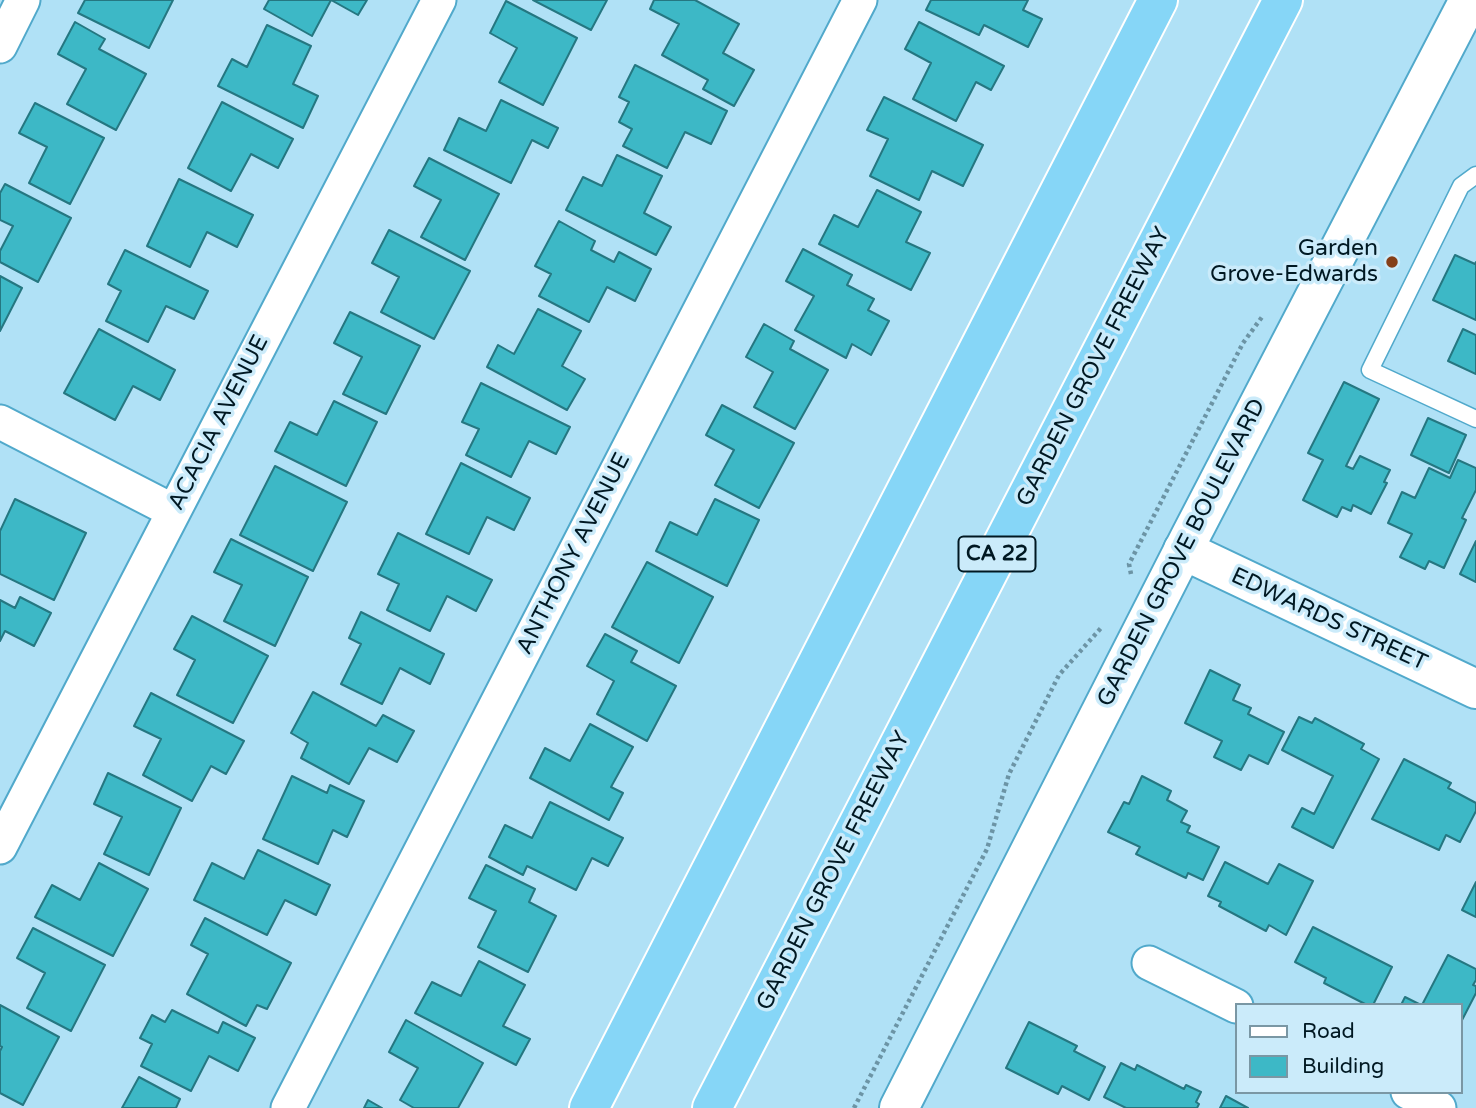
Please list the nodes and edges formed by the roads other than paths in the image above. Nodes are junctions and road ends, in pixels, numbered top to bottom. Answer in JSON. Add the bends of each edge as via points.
{"nodes":[{"id":1,"x":23,"y":0,"type":"edge"},
{"id":2,"x":439,"y":0,"type":"edge"},
{"id":3,"x":1158,"y":0,"type":"edge"},
{"id":4,"x":1283,"y":0,"type":"edge"},
{"id":5,"x":1469,"y":0,"type":"edge"},
{"id":6,"x":849,"y":4,"type":"edge"},
{"id":7,"x":0,"y":46,"type":"edge"},
{"id":8,"x":1476,"y":175,"type":"edge"},
{"id":9,"x":1476,"y":419,"type":"edge"},
{"id":10,"x":0,"y":422,"type":"edge"},
{"id":11,"x":173,"y":511,"type":"junction"},
{"id":12,"x":1183,"y":550,"type":"junction"},
{"id":13,"x":1476,"y":688,"type":"edge"},
{"id":14,"x":0,"y":847,"type":"edge"},
{"id":15,"x":1149,"y":962,"type":"dead end"},
{"id":16,"x":1234,"y":1005,"type":"edge"},
{"id":17,"x":1412,"y":1094,"type":"edge"},
{"id":18,"x":288,"y":1108,"type":"edge"},
{"id":19,"x":589,"y":1108,"type":"edge"},
{"id":20,"x":712,"y":1108,"type":"edge"},
{"id":21,"x":899,"y":1108,"type":"edge"},
{"id":22,"x":1439,"y":1108,"type":"edge"}],
"edges":[{"from":1,"to":7,"type":"street"},
{"from":2,"to":11,"type":"street","name":"ACACIA AVENUE"},
{"from":3,"to":19,"type":"highway"},
{"from":4,"to":20,"type":"highway","name":"GARDEN GROVE FREEWAY","number":"CA 22"},
{"from":5,"to":12,"type":"main road","name":"GARDEN GROVE BOULEVARD"},
{"from":6,"to":18,"type":"street","name":"ANTHONY AVENUE"},
{"from":8,"to":9,"type":"lane","via":[[1461,186],[1370,370]]},
{"from":10,"to":11,"type":"street"},
{"from":11,"to":14,"type":"street","name":"ACACIA AVENUE"},
{"from":12,"to":13,"type":"main road","name":"EDWARDS STREET"},
{"from":12,"to":21,"type":"main road","name":"GARDEN GROVE BOULEVARD"},
{"from":15,"to":16,"type":"street"},
{"from":17,"to":22,"type":"street"}]}
